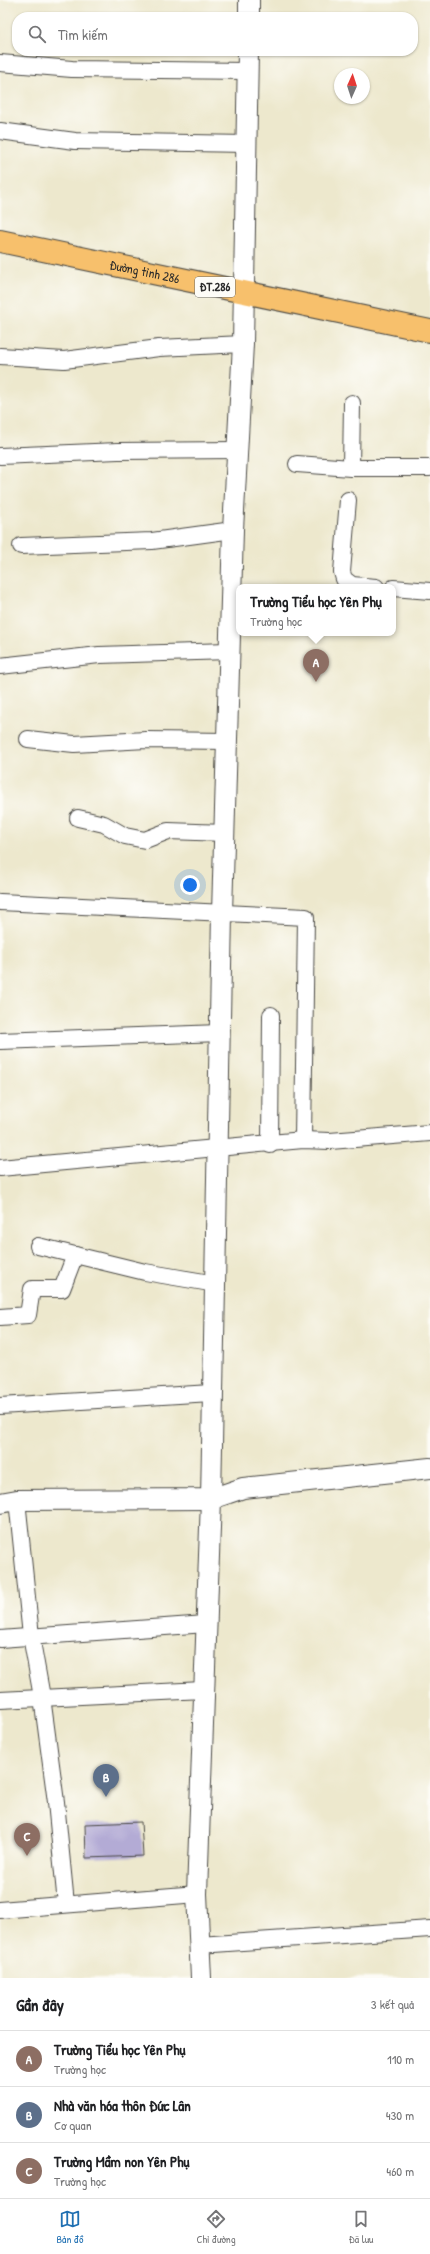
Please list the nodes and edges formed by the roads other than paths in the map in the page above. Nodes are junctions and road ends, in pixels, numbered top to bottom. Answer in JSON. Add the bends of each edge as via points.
{"nodes":[{"id":1,"x":249,"y":0,"type":"edge"},
{"id":2,"x":249,"y":12,"type":"edge"},
{"id":3,"x":248,"y":56,"type":"edge"},
{"id":4,"x":0,"y":63,"type":"edge"},
{"id":5,"x":248,"y":71,"type":"junction"},
{"id":6,"x":0,"y":131,"type":"edge"},
{"id":7,"x":247,"y":144,"type":"junction"},
{"id":8,"x":0,"y":241,"type":"edge"},
{"id":9,"x":244,"y":294,"type":"junction"},
{"id":10,"x":430,"y":331,"type":"edge"},
{"id":11,"x":243,"y":344,"type":"junction"},
{"id":12,"x":0,"y":356,"type":"edge"},
{"id":13,"x":352,"y":403,"type":"dead end"},
{"id":14,"x":237,"y":450,"type":"junction"},
{"id":15,"x":0,"y":456,"type":"edge"},
{"id":16,"x":297,"y":464,"type":"dead end"},
{"id":17,"x":351,"y":468,"type":"junction"},
{"id":18,"x":430,"y":468,"type":"edge"},
{"id":19,"x":348,"y":500,"type":"dead end"},
{"id":20,"x":233,"y":530,"type":"junction"},
{"id":21,"x":21,"y":546,"type":"dead end"},
{"id":22,"x":351,"y":584,"type":"edge"},
{"id":23,"x":396,"y":588,"type":"edge"},
{"id":24,"x":430,"y":591,"type":"edge"},
{"id":25,"x":228,"y":652,"type":"junction"},
{"id":26,"x":0,"y":666,"type":"edge"},
{"id":27,"x":28,"y":739,"type":"dead end"},
{"id":28,"x":228,"y":741,"type":"junction"},
{"id":29,"x":78,"y":818,"type":"dead end"},
{"id":30,"x":224,"y":834,"type":"junction"},
{"id":31,"x":0,"y":902,"type":"edge"},
{"id":32,"x":222,"y":913,"type":"junction"},
{"id":33,"x":271,"y":1015,"type":"dead end"},
{"id":34,"x":220,"y":1033,"type":"junction"},
{"id":35,"x":0,"y":1041,"type":"edge"},
{"id":36,"x":430,"y":1133,"type":"edge"},
{"id":37,"x":303,"y":1140,"type":"junction"},
{"id":38,"x":270,"y":1144,"type":"junction"},
{"id":39,"x":216,"y":1148,"type":"junction"},
{"id":40,"x":0,"y":1168,"type":"edge"},
{"id":41,"x":38,"y":1246,"type":"dead end"},
{"id":42,"x":75,"y":1255,"type":"junction"},
{"id":43,"x":216,"y":1284,"type":"junction"},
{"id":44,"x":0,"y":1317,"type":"edge"},
{"id":45,"x":211,"y":1393,"type":"junction"},
{"id":46,"x":0,"y":1406,"type":"edge"},
{"id":47,"x":430,"y":1468,"type":"edge"},
{"id":48,"x":211,"y":1500,"type":"junction"},
{"id":49,"x":9,"y":1501,"type":"edge"},
{"id":50,"x":206,"y":1624,"type":"junction"},
{"id":51,"x":31,"y":1636,"type":"junction"},
{"id":52,"x":0,"y":1639,"type":"edge"},
{"id":53,"x":204,"y":1690,"type":"junction"},
{"id":54,"x":42,"y":1697,"type":"junction"},
{"id":55,"x":0,"y":1700,"type":"edge"},
{"id":56,"x":197,"y":1894,"type":"junction"},
{"id":57,"x":66,"y":1904,"type":"junction"},
{"id":58,"x":0,"y":1910,"type":"edge"},
{"id":59,"x":430,"y":1929,"type":"edge"},
{"id":60,"x":199,"y":1945,"type":"junction"},
{"id":61,"x":201,"y":1978,"type":"edge"}],
"edges":[{"from":1,"to":2,"type":"street"},
{"from":3,"to":5,"type":"street"},
{"from":4,"to":5,"type":"street","via":[[72,69]]},
{"from":5,"to":7,"type":"street"},
{"from":6,"to":7,"type":"street","via":[[75,141]]},
{"from":7,"to":9,"type":"street"},
{"from":8,"to":9,"type":"main road","name":"Đường tỉnh 286","number":"ĐT.286"},
{"from":9,"to":10,"type":"main road","name":"Đường tỉnh 286","number":"ĐT.286"},
{"from":9,"to":11,"type":"street"},
{"from":11,"to":12,"type":"street","via":[[159,348],[64,360]]},
{"from":11,"to":14,"type":"street"},
{"from":13,"to":17,"type":"street"},
{"from":14,"to":15,"type":"street","via":[[118,451]]},
{"from":14,"to":20,"type":"street"},
{"from":16,"to":17,"type":"street"},
{"from":17,"to":18,"type":"street"},
{"from":19,"to":22,"type":"street","via":[[342,572],[344,579]]},
{"from":20,"to":21,"type":"street","via":[[152,541]]},
{"from":20,"to":25,"type":"street"},
{"from":23,"to":24,"type":"street"},
{"from":25,"to":26,"type":"street","via":[[99,655]]},
{"from":25,"to":28,"type":"street"},
{"from":27,"to":28,"type":"street","via":[[74,744],[146,740]]},
{"from":28,"to":30,"type":"street"},
{"from":29,"to":30,"type":"street","via":[[104,824],[124,836],[145,840],[168,832]]},
{"from":30,"to":32,"type":"street"},
{"from":31,"to":32,"type":"street"},
{"from":32,"to":34,"type":"street"},
{"from":32,"to":37,"type":"street","via":[[306,918]]},
{"from":33,"to":38,"type":"street"},
{"from":34,"to":35,"type":"street"},
{"from":34,"to":39,"type":"street"},
{"from":36,"to":37,"type":"street","via":[[330,1141]]},
{"from":37,"to":38,"type":"street"},
{"from":38,"to":39,"type":"street"},
{"from":39,"to":40,"type":"street"},
{"from":39,"to":43,"type":"street"},
{"from":41,"to":42,"type":"street"},
{"from":42,"to":43,"type":"street","via":[[146,1272]]},
{"from":42,"to":44,"type":"street","via":[[62,1289],[32,1289],[28,1315]]},
{"from":43,"to":45,"type":"street"},
{"from":45,"to":46,"type":"street"},
{"from":45,"to":48,"type":"street"},
{"from":47,"to":48,"type":"street","via":[[243,1488]]},
{"from":48,"to":49,"type":"street"},
{"from":48,"to":50,"type":"street"},
{"from":49,"to":51,"type":"street"},
{"from":50,"to":51,"type":"street"},
{"from":50,"to":53,"type":"street"},
{"from":51,"to":52,"type":"street"},
{"from":51,"to":54,"type":"street"},
{"from":53,"to":54,"type":"street"},
{"from":53,"to":56,"type":"street"},
{"from":54,"to":55,"type":"street"},
{"from":54,"to":57,"type":"street"},
{"from":56,"to":57,"type":"street"},
{"from":56,"to":60,"type":"street"},
{"from":57,"to":58,"type":"street"},
{"from":59,"to":60,"type":"street"},
{"from":60,"to":61,"type":"street"}]}
